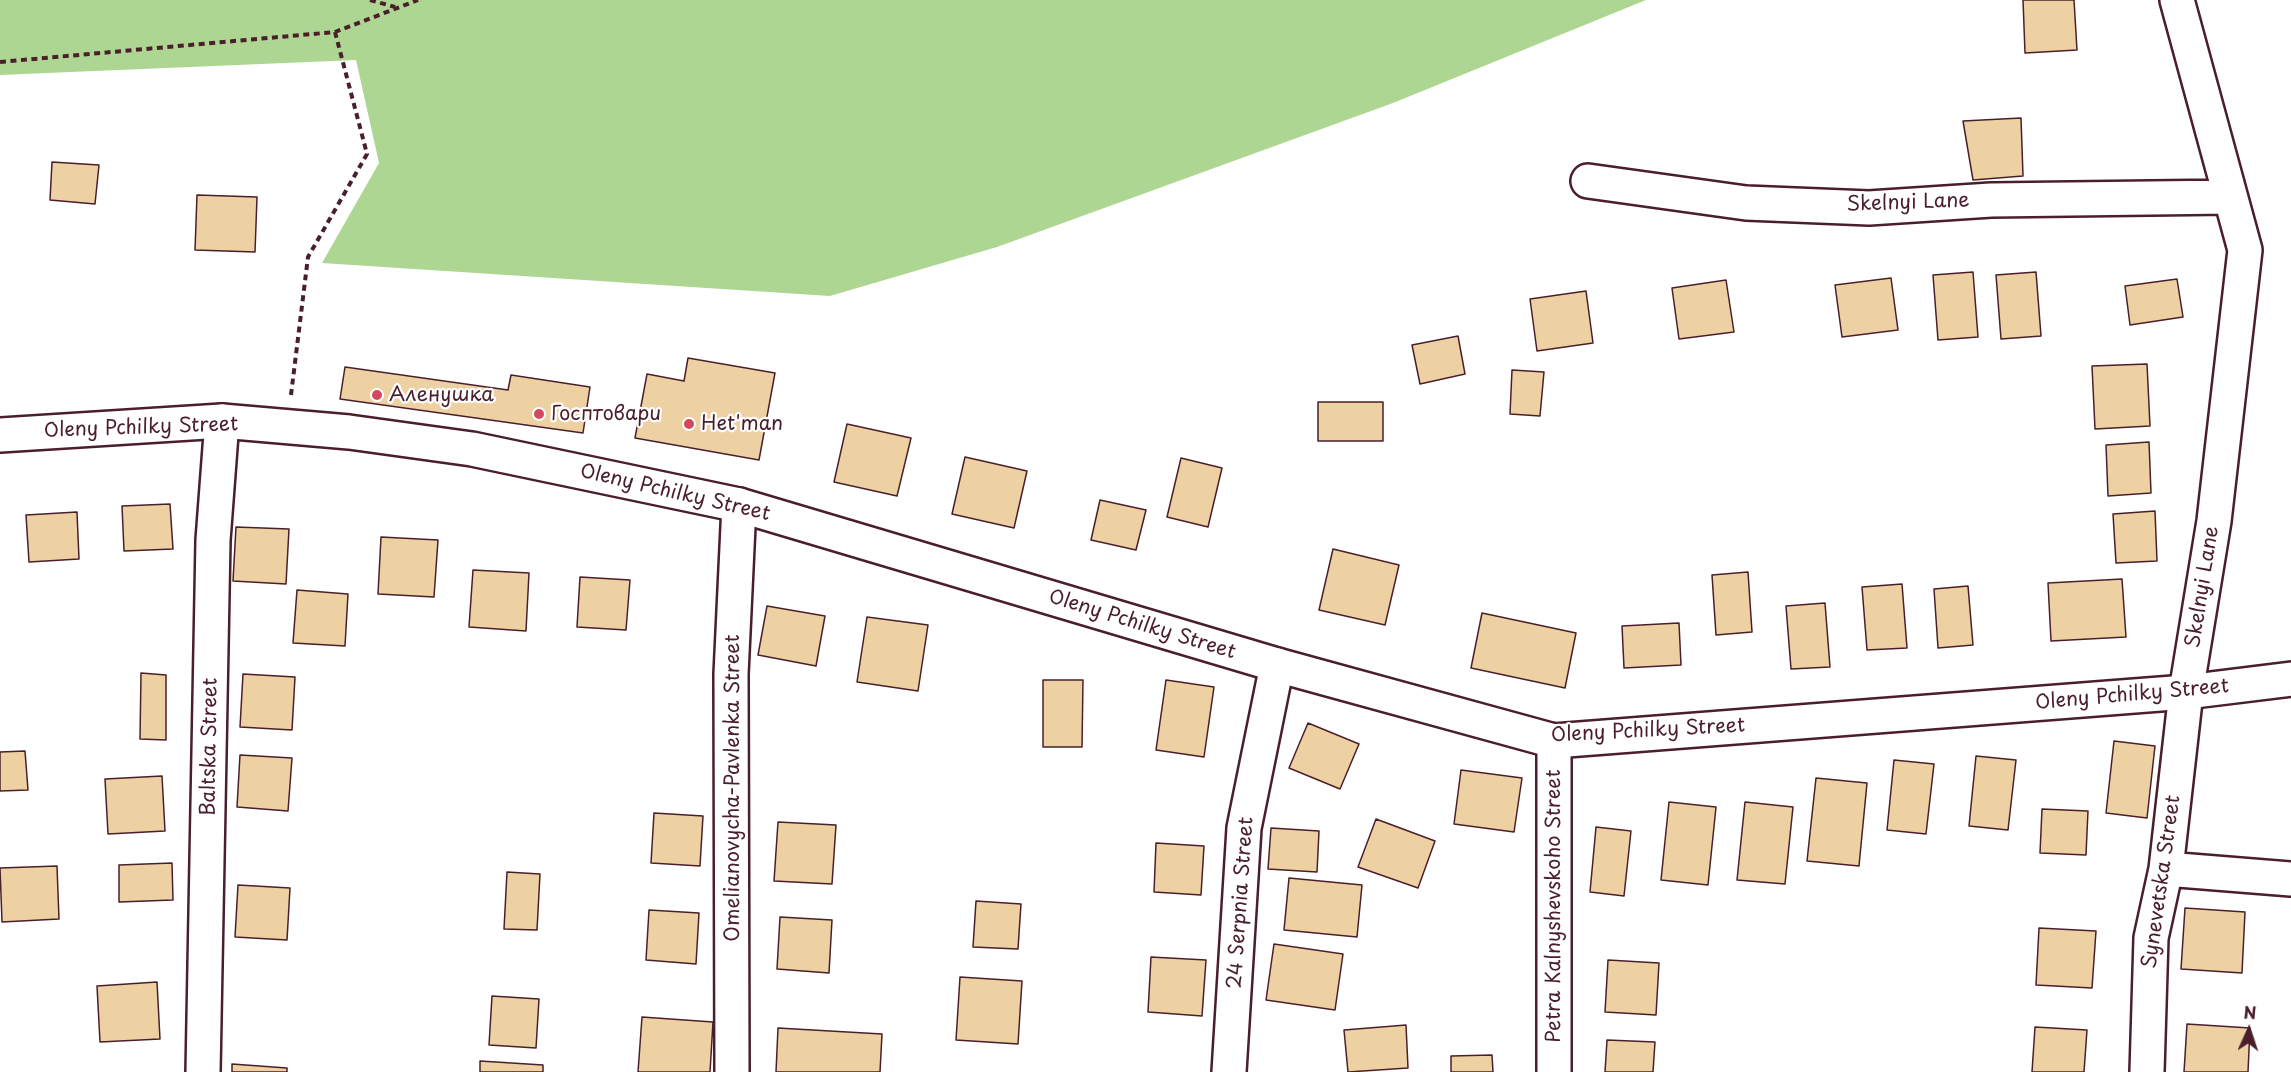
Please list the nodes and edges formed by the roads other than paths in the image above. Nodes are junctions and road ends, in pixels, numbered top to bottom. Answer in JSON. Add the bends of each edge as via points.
{"nodes":[{"id":1,"x":2177,"y":0,"type":"edge"},
{"id":2,"x":1588,"y":181,"type":"dead end"},
{"id":3,"x":2230,"y":197,"type":"junction"},
{"id":4,"x":222,"y":421,"type":"junction"},
{"id":5,"x":0,"y":435,"type":"edge"},
{"id":6,"x":739,"y":505,"type":"junction"},
{"id":7,"x":1277,"y":665,"type":"junction"},
{"id":8,"x":2291,"y":679,"type":"edge"},
{"id":9,"x":2186,"y":692,"type":"junction"},
{"id":10,"x":1554,"y":741,"type":"junction"},
{"id":11,"x":2166,"y":869,"type":"junction"},
{"id":12,"x":2291,"y":879,"type":"edge"},
{"id":13,"x":203,"y":1072,"type":"edge"},
{"id":14,"x":732,"y":1072,"type":"edge"},
{"id":15,"x":1229,"y":1072,"type":"edge"},
{"id":16,"x":1554,"y":1072,"type":"edge"},
{"id":17,"x":2146,"y":1072,"type":"edge"}],
"edges":[{"from":1,"to":3,"type":"street","name":"Skelnyi Lane"},
{"from":2,"to":3,"type":"street","name":"Skelnyi Lane","via":[[1746,204],[1869,208],[1991,200]]},
{"from":3,"to":9,"type":"street","name":"Skelnyi Lane","via":[[2245,250],[2214,521]]},
{"from":4,"to":5,"type":"street","name":"Oleny Pchilky Street"},
{"from":4,"to":6,"type":"street","name":"Oleny Pchilky Street","via":[[349,432],[472,449]]},
{"from":4,"to":13,"type":"street","name":"Baltska Street","via":[[213,540]]},
{"from":6,"to":7,"type":"street","name":"Oleny Pchilky Street"},
{"from":6,"to":14,"type":"street","name":"Omelianovycha-Pavlenka Street","via":[[731,675]]},
{"from":7,"to":10,"type":"street","name":"Oleny Pchilky Street"},
{"from":7,"to":15,"type":"street","name":"24 Serpnia Street","via":[[1244,828]]},
{"from":8,"to":9,"type":"street","name":"Oleny Pchilky Street"},
{"from":9,"to":10,"type":"street","name":"Oleny Pchilky Street"},
{"from":9,"to":11,"type":"street","name":"Synevetska Street"},
{"from":10,"to":16,"type":"street","name":"Petra Kalnyshevskoho Street"},
{"from":11,"to":12,"type":"street"},
{"from":11,"to":17,"type":"street","name":"Synevetska Street","via":[[2151,938]]}]}
